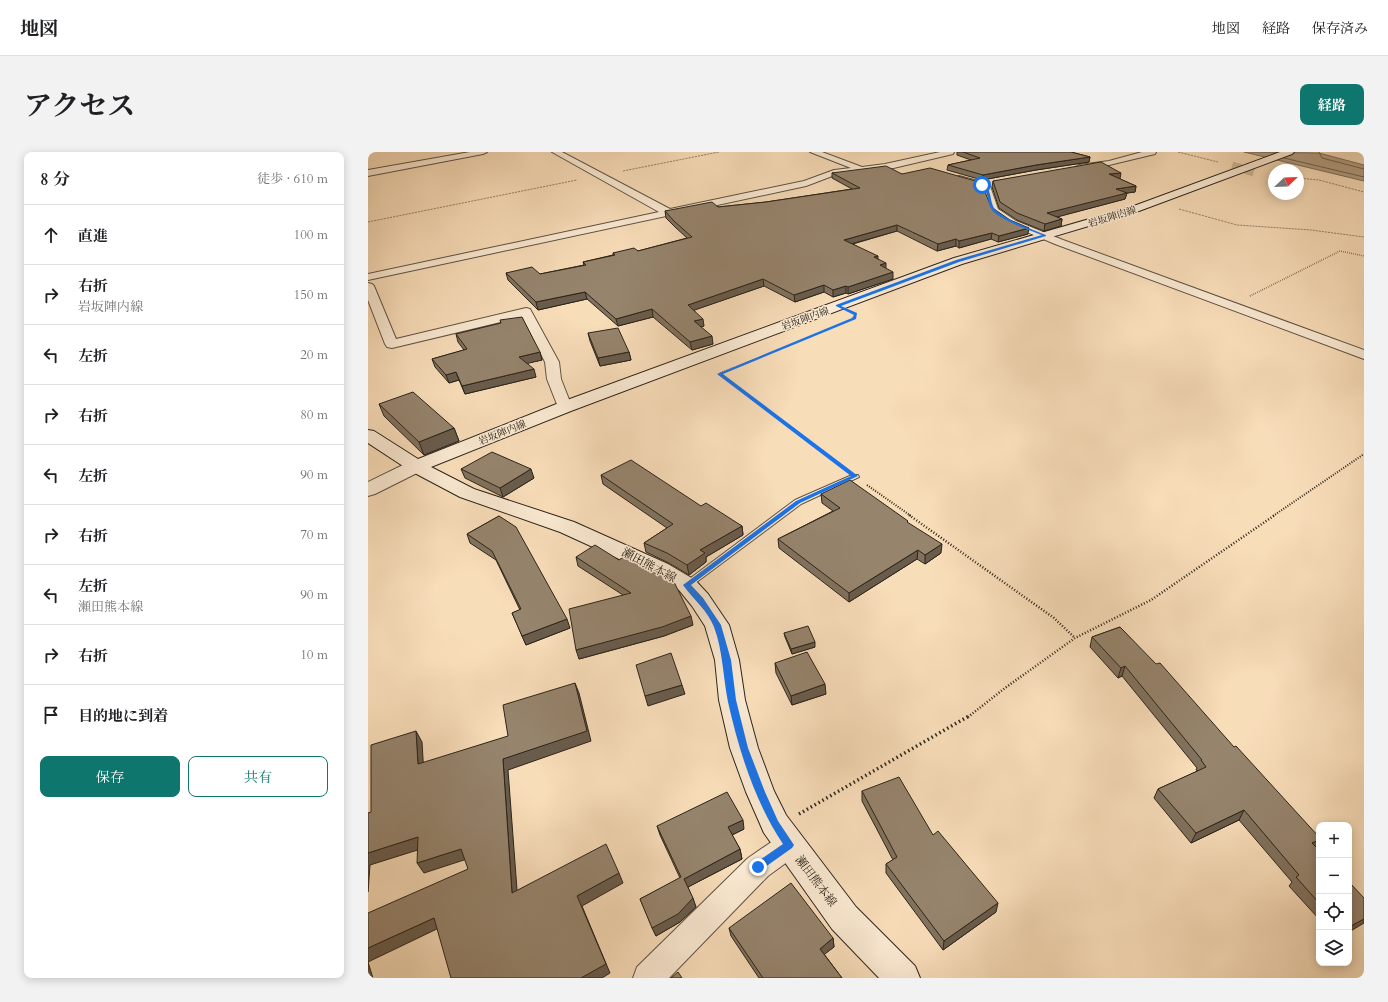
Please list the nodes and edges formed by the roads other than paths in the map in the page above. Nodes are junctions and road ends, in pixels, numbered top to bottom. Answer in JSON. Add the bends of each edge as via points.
{"nodes":[{"id":1,"x":484,"y":152,"type":"edge"},
{"id":2,"x":556,"y":152,"type":"edge"},
{"id":3,"x":814,"y":152,"type":"edge"},
{"id":4,"x":950,"y":152,"type":"edge"},
{"id":5,"x":1152,"y":152,"type":"edge"},
{"id":6,"x":1289,"y":152,"type":"edge"},
{"id":7,"x":906,"y":162,"type":"junction"},
{"id":8,"x":924,"y":168,"type":"edge"},
{"id":9,"x":1070,"y":169,"type":"edge"},
{"id":10,"x":863,"y":170,"type":"junction"},
{"id":11,"x":368,"y":173,"type":"edge"},
{"id":12,"x":950,"y":176,"type":"edge"},
{"id":13,"x":995,"y":182,"type":"edge"},
{"id":14,"x":982,"y":185,"type":"junction"},
{"id":15,"x":669,"y":213,"type":"junction"},
{"id":16,"x":1045,"y":236,"type":"junction"},
{"id":17,"x":368,"y":277,"type":"edge"},
{"id":18,"x":368,"y":286,"type":"edge"},
{"id":19,"x":1364,"y":355,"type":"edge"},
{"id":20,"x":565,"y":407,"type":"junction"},
{"id":21,"x":368,"y":435,"type":"edge"},
{"id":22,"x":416,"y":466,"type":"junction"},
{"id":23,"x":855,"y":476,"type":"road end"},
{"id":24,"x":368,"y":490,"type":"edge"},
{"id":25,"x":687,"y":585,"type":"junction"},
{"id":26,"x":782,"y":834,"type":"junction"},
{"id":27,"x":648,"y":978,"type":"edge"},
{"id":28,"x":903,"y":978,"type":"edge"}],
"edges":[{"from":1,"to":11,"type":"street"},
{"from":2,"to":15,"type":"street"},
{"from":3,"to":10,"type":"street"},
{"from":4,"to":7,"type":"street"},
{"from":5,"to":9,"type":"street","via":[[1109,163]]},
{"from":6,"to":16,"type":"main road","name":"岩坂陣内線","via":[[1142,207]]},
{"from":7,"to":8,"type":"street"},
{"from":7,"to":10,"type":"street"},
{"from":10,"to":15,"type":"street","via":[[834,173],[806,183]]},
{"from":12,"to":14,"type":"street"},
{"from":13,"to":14,"type":"street"},
{"from":14,"to":16,"type":"street","via":[[987,188],[994,210],[1013,223]]},
{"from":15,"to":17,"type":"street"},
{"from":16,"to":19,"type":"street"},
{"from":16,"to":20,"type":"main road","name":"岩坂陣内線","via":[[958,261]]},
{"from":18,"to":20,"type":"street","via":[[392,344],[526,312],[552,362],[554,379]]},
{"from":20,"to":22,"type":"main road","name":"岩坂陣内線"},
{"from":21,"to":22,"type":"main road","name":"瀬田熊本線"},
{"from":22,"to":24,"type":"main road","name":"岩坂陣内線"},
{"from":22,"to":25,"type":"main road","name":"瀬田熊本線","via":[[467,493],[567,527],[619,549]]},
{"from":23,"to":25,"type":"lane","via":[[798,502]]},
{"from":25,"to":26,"type":"main road","name":"瀬田熊本線","via":[[717,625],[727,660],[732,700],[744,748],[760,792]]},
{"from":26,"to":27,"type":"street","via":[[758,867]]},
{"from":26,"to":28,"type":"main road","name":"瀬田熊本線","via":[[844,918]]}]}
